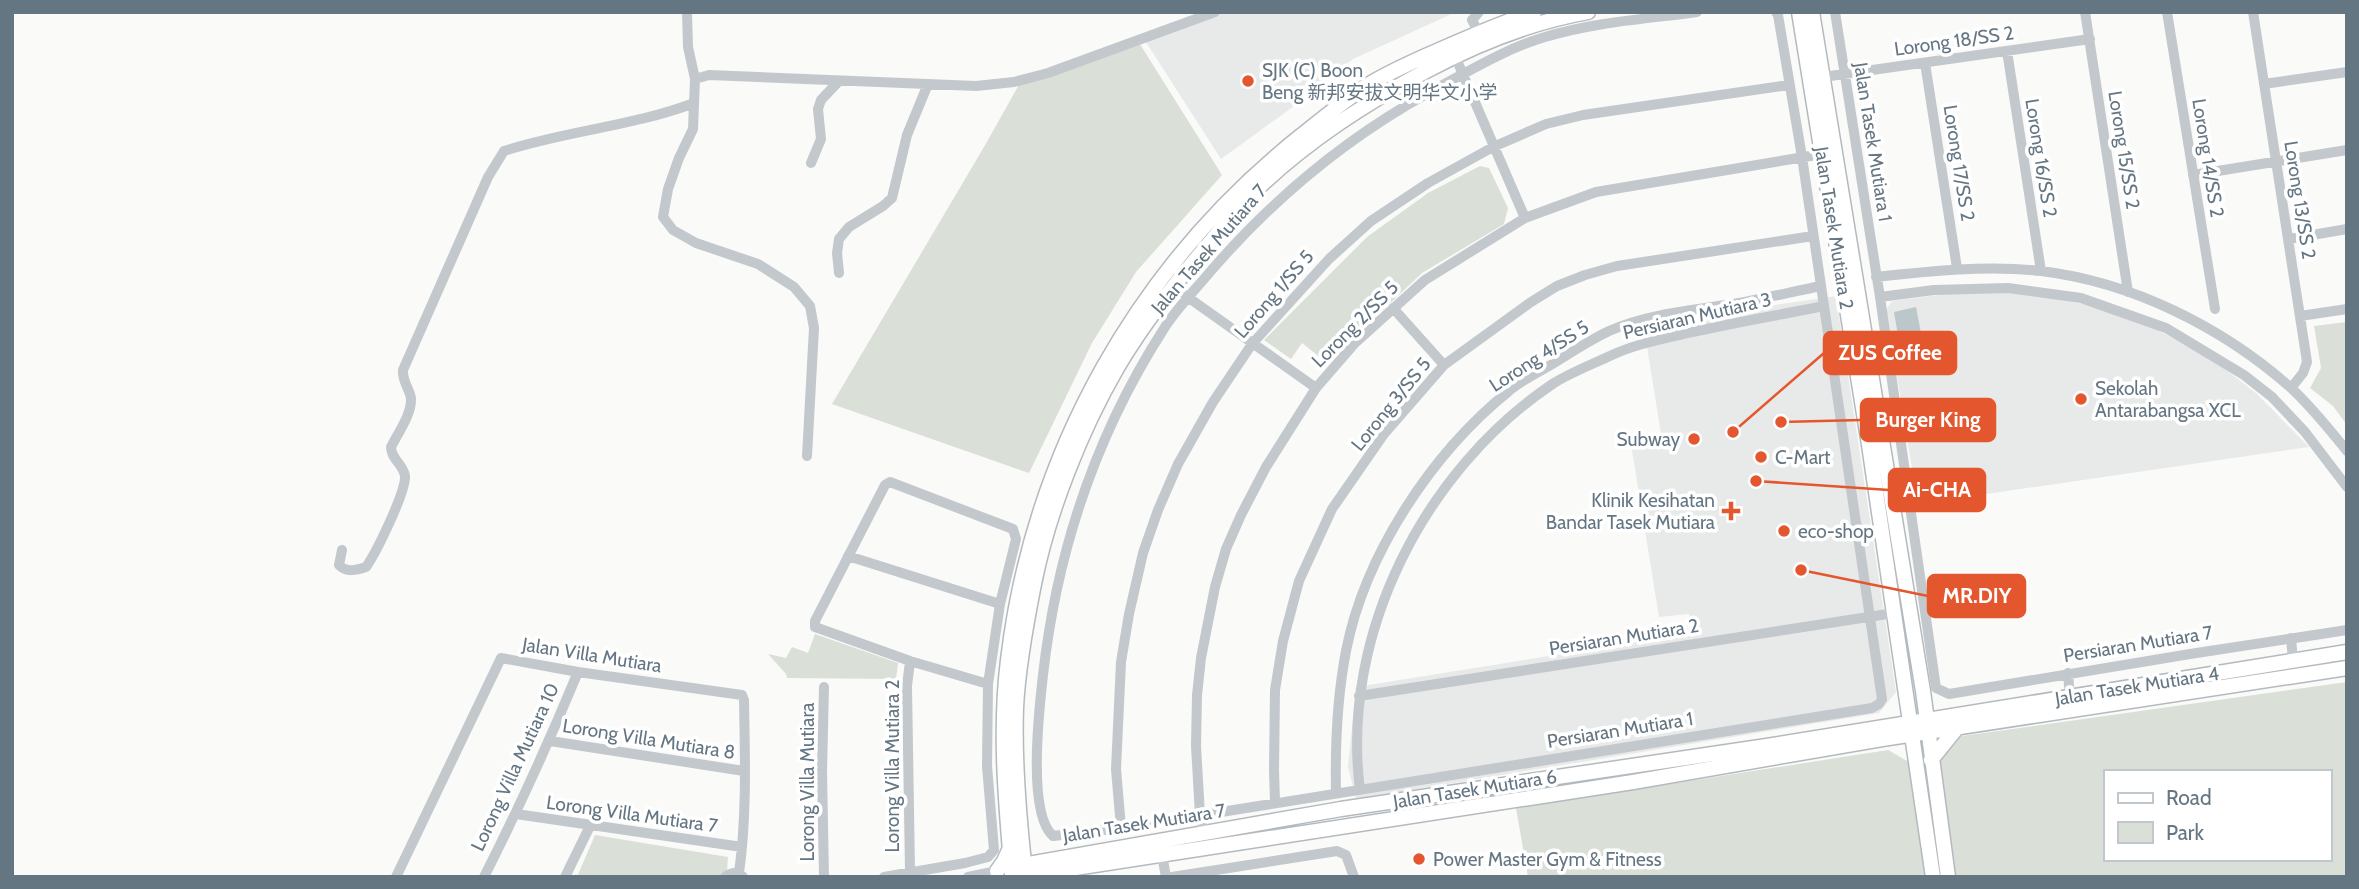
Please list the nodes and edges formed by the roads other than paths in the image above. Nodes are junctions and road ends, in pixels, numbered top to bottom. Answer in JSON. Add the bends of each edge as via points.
{"nodes":[{"id":1,"x":687,"y":12,"type":"edge"},
{"id":2,"x":1215,"y":12,"type":"edge"},
{"id":3,"x":1479,"y":12,"type":"edge"},
{"id":4,"x":1534,"y":12,"type":"edge"},
{"id":5,"x":1588,"y":12,"type":"edge"},
{"id":6,"x":1697,"y":12,"type":"edge"},
{"id":7,"x":1776,"y":12,"type":"edge"},
{"id":8,"x":1835,"y":12,"type":"edge"},
{"id":9,"x":2085,"y":12,"type":"edge"},
{"id":10,"x":2167,"y":12,"type":"edge"},
{"id":11,"x":2253,"y":12,"type":"edge"},
{"id":12,"x":1802,"y":13,"type":"edge"},
{"id":13,"x":1479,"y":33,"type":"junction"},
{"id":14,"x":2090,"y":39,"type":"junction"},
{"id":15,"x":2007,"y":51,"type":"junction"},
{"id":16,"x":1455,"y":55,"type":"junction"},
{"id":17,"x":1925,"y":62,"type":"junction"},
{"id":18,"x":2347,"y":72,"type":"edge"},
{"id":19,"x":1462,"y":74,"type":"junction"},
{"id":20,"x":1844,"y":74,"type":"junction"},
{"id":21,"x":1823,"y":77,"type":"junction"},
{"id":22,"x":695,"y":79,"type":"junction"},
{"id":23,"x":839,"y":81,"type":"junction"},
{"id":24,"x":928,"y":84,"type":"junction"},
{"id":25,"x":2264,"y":84,"type":"junction"},
{"id":26,"x":1789,"y":85,"type":"junction"},
{"id":27,"x":694,"y":103,"type":"junction"},
{"id":28,"x":1493,"y":147,"type":"junction"},
{"id":29,"x":2347,"y":150,"type":"edge"},
{"id":30,"x":1822,"y":154,"type":"junction"},
{"id":31,"x":1802,"y":157,"type":"junction"},
{"id":32,"x":2276,"y":161,"type":"junction"},
{"id":33,"x":811,"y":163,"type":"dead end"},
{"id":34,"x":2193,"y":176,"type":"junction"},
{"id":35,"x":1525,"y":218,"type":"junction"},
{"id":36,"x":2347,"y":229,"type":"edge"},
{"id":37,"x":1813,"y":236,"type":"junction"},
{"id":38,"x":2288,"y":239,"type":"junction"},
{"id":39,"x":1957,"y":268,"type":"junction"},
{"id":40,"x":2041,"y":271,"type":"junction"},
{"id":41,"x":839,"y":273,"type":"dead end"},
{"id":42,"x":1876,"y":276,"type":"junction"},
{"id":43,"x":1172,"y":286,"type":"junction"},
{"id":44,"x":1821,"y":286,"type":"junction"},
{"id":45,"x":2128,"y":292,"type":"junction"},
{"id":46,"x":1189,"y":296,"type":"junction"},
{"id":47,"x":1880,"y":297,"type":"junction"},
{"id":48,"x":1824,"y":306,"type":"junction"},
{"id":49,"x":1393,"y":308,"type":"junction"},
{"id":50,"x":2215,"y":309,"type":"dead end"},
{"id":51,"x":2347,"y":309,"type":"edge"},
{"id":52,"x":2300,"y":316,"type":"junction"},
{"id":53,"x":1252,"y":344,"type":"junction"},
{"id":54,"x":1444,"y":366,"type":"junction"},
{"id":55,"x":1317,"y":388,"type":"junction"},
{"id":56,"x":2291,"y":388,"type":"junction"},
{"id":57,"x":1871,"y":420,"type":"junction"},
{"id":58,"x":2347,"y":451,"type":"edge"},
{"id":59,"x":807,"y":456,"type":"dead end"},
{"id":60,"x":2347,"y":487,"type":"edge"},
{"id":61,"x":1914,"y":538,"type":"junction"},
{"id":62,"x":1897,"y":541,"type":"junction"},
{"id":63,"x":342,"y":551,"type":"dead end"},
{"id":64,"x":848,"y":556,"type":"junction"},
{"id":65,"x":1000,"y":604,"type":"junction"},
{"id":66,"x":1894,"y":613,"type":"junction"},
{"id":67,"x":1871,"y":616,"type":"junction"},
{"id":68,"x":2347,"y":630,"type":"edge"},
{"id":69,"x":2291,"y":638,"type":"junction"},
{"id":70,"x":2347,"y":652,"type":"edge"},
{"id":71,"x":2293,"y":660,"type":"junction"},
{"id":72,"x":910,"y":661,"type":"junction"},
{"id":73,"x":2347,"y":668,"type":"edge"},
{"id":74,"x":578,"y":672,"type":"junction"},
{"id":75,"x":2068,"y":673,"type":"junction"},
{"id":76,"x":2188,"y":677,"type":"junction"},
{"id":77,"x":988,"y":684,"type":"junction"},
{"id":78,"x":824,"y":687,"type":"dead end"},
{"id":79,"x":1929,"y":690,"type":"junction"},
{"id":80,"x":2190,"y":694,"type":"junction"},
{"id":81,"x":1359,"y":696,"type":"junction"},
{"id":82,"x":2070,"y":697,"type":"junction"},
{"id":83,"x":1906,"y":701,"type":"junction"},
{"id":84,"x":1954,"y":722,"type":"junction"},
{"id":85,"x":1757,"y":727,"type":"junction"},
{"id":86,"x":1927,"y":727,"type":"junction"},
{"id":87,"x":1911,"y":729,"type":"junction"},
{"id":88,"x":1885,"y":733,"type":"junction"},
{"id":89,"x":550,"y":741,"type":"junction"},
{"id":90,"x":1760,"y":747,"type":"junction"},
{"id":91,"x":1915,"y":760,"type":"junction"},
{"id":92,"x":1931,"y":760,"type":"junction"},
{"id":93,"x":1631,"y":765,"type":"junction"},
{"id":94,"x":1497,"y":767,"type":"junction"},
{"id":95,"x":744,"y":771,"type":"junction"},
{"id":96,"x":1633,"y":782,"type":"junction"},
{"id":97,"x":1499,"y":785,"type":"junction"},
{"id":98,"x":1360,"y":790,"type":"junction"},
{"id":99,"x":1336,"y":793,"type":"junction"},
{"id":100,"x":1275,"y":802,"type":"junction"},
{"id":101,"x":516,"y":814,"type":"junction"},
{"id":102,"x":1200,"y":815,"type":"junction"},
{"id":103,"x":1021,"y":824,"type":"junction"},
{"id":104,"x":590,"y":826,"type":"junction"},
{"id":105,"x":1121,"y":828,"type":"junction"},
{"id":106,"x":1203,"y":834,"type":"junction"},
{"id":107,"x":742,"y":847,"type":"junction"},
{"id":108,"x":1162,"y":855,"type":"junction"},
{"id":109,"x":1054,"y":869,"type":"edge"},
{"id":110,"x":910,"y":871,"type":"junction"},
{"id":111,"x":1010,"y":874,"type":"edge"},
{"id":112,"x":741,"y":875,"type":"edge"},
{"id":113,"x":396,"y":877,"type":"edge"},
{"id":114,"x":484,"y":877,"type":"edge"},
{"id":115,"x":565,"y":877,"type":"edge"},
{"id":116,"x":725,"y":877,"type":"edge"},
{"id":117,"x":824,"y":877,"type":"edge"},
{"id":118,"x":884,"y":877,"type":"edge"},
{"id":119,"x":968,"y":877,"type":"edge"},
{"id":120,"x":1166,"y":877,"type":"edge"},
{"id":121,"x":1172,"y":877,"type":"edge"},
{"id":122,"x":1354,"y":877,"type":"edge"},
{"id":123,"x":1933,"y":877,"type":"edge"},
{"id":124,"x":1948,"y":877,"type":"edge"}],
"edges":[{"from":1,"to":22,"type":"street"},
{"from":2,"to":24,"type":"street","via":[[1014,82]]},
{"from":3,"to":13,"type":"street","via":[[1472,20]]},
{"from":4,"to":13,"type":"street","name":"Jalan Tasek Mutiara 7"},
{"from":5,"to":16,"type":"street","name":"Jalan Tasek Mutiara 7","via":[[1525,26]]},
{"from":6,"to":19,"type":"street","name":"Jalan Tasek Mutiara 7","via":[[1546,37]]},
{"from":7,"to":26,"type":"street"},
{"from":8,"to":20,"type":"street","name":"Jalan Tasek Mutiara 1"},
{"from":9,"to":14,"type":"street","name":"Lorong 15/SS 2"},
{"from":10,"to":34,"type":"street","name":"Lorong 14/SS 2"},
{"from":11,"to":25,"type":"street","name":"Lorong 13/SS 2"},
{"from":12,"to":21,"type":"street","name":"Jalan Tasek Mutiara 2"},
{"from":12,"to":30,"type":"street","name":"Jalan Tasek Mutiara 2"},
{"from":13,"to":111,"type":"street","name":"Jalan Tasek Mutiara 7","via":[[1366,86],[1284,149],[1223,204],[1159,281],[1113,348],[1075,420],[1049,488],[1018,599],[1007,664],[1005,727]]},
{"from":14,"to":15,"type":"street","name":"Lorong 18/SS 2"},
{"from":14,"to":45,"type":"street","name":"Lorong 15/SS 2"},
{"from":15,"to":17,"type":"street","name":"Lorong 18/SS 2"},
{"from":15,"to":40,"type":"street","name":"Lorong 16/SS 2"},
{"from":16,"to":19,"type":"street"},
{"from":16,"to":43,"type":"street","name":"Jalan Tasek Mutiara 7","via":[[1373,99],[1293,158],[1256,190]]},
{"from":17,"to":20,"type":"street","name":"Lorong 18/SS 2"},
{"from":17,"to":39,"type":"street","name":"Lorong 17/SS 2"},
{"from":18,"to":25,"type":"street"},
{"from":19,"to":28,"type":"street"},
{"from":19,"to":46,"type":"street","name":"Jalan Tasek Mutiara 7","via":[[1394,112],[1314,169],[1271,206]]},
{"from":20,"to":21,"type":"street","name":"Lorong 18/SS 2"},
{"from":20,"to":42,"type":"street","name":"Jalan Tasek Mutiara 1"},
{"from":21,"to":57,"type":"street","name":"Jalan Tasek Mutiara 2"},
{"from":22,"to":23,"type":"street","via":[[709,75]]},
{"from":22,"to":27,"type":"street"},
{"from":23,"to":24,"type":"street"},
{"from":23,"to":33,"type":"street","via":[[821,100],[821,139]]},
{"from":24,"to":41,"type":"street","via":[[907,135],[892,198],[839,239]]},
{"from":25,"to":32,"type":"street","name":"Lorong 13/SS 2"},
{"from":26,"to":28,"type":"street","name":"Lorong 1/SS 5","via":[[1583,115],[1546,124]]},
{"from":26,"to":31,"type":"street"},
{"from":27,"to":59,"type":"street","via":[[693,129],[668,189],[663,217],[673,230],[696,243],[758,264],[794,287],[810,306],[814,328]]},
{"from":27,"to":63,"type":"street","via":[[504,151],[488,177],[403,370],[410,410],[391,453],[403,470],[404,487],[366,567],[342,569]]},
{"from":28,"to":35,"type":"street"},
{"from":28,"to":53,"type":"street","name":"Lorong 1/SS 5","via":[[1371,220],[1329,258]]},
{"from":29,"to":32,"type":"street"},
{"from":30,"to":31,"type":"street","name":"Lorong 2/SS 5"},
{"from":30,"to":57,"type":"street","name":"Jalan Tasek Mutiara 2"},
{"from":31,"to":35,"type":"street","name":"Lorong 2/SS 5","via":[[1596,192]]},
{"from":31,"to":37,"type":"street"},
{"from":32,"to":34,"type":"street"},
{"from":32,"to":38,"type":"street","name":"Lorong 13/SS 2"},
{"from":34,"to":50,"type":"street","name":"Lorong 14/SS 2"},
{"from":35,"to":49,"type":"street","name":"Lorong 2/SS 5","via":[[1426,280]]},
{"from":36,"to":38,"type":"street"},
{"from":37,"to":44,"type":"street"},
{"from":37,"to":54,"type":"street","name":"Lorong 3/SS 5","via":[[1585,275],[1531,302]]},
{"from":38,"to":52,"type":"street","name":"Lorong 13/SS 2"},
{"from":39,"to":40,"type":"street"},
{"from":39,"to":42,"type":"street"},
{"from":40,"to":45,"type":"street"},
{"from":42,"to":47,"type":"street","name":"Jalan Tasek Mutiara 1"},
{"from":43,"to":46,"type":"street"},
{"from":43,"to":103,"type":"street","name":"Jalan Tasek Mutiara 7","via":[[1112,378],[1068,471],[1046,536],[1034,582],[1016,707]]},
{"from":44,"to":48,"type":"street"},
{"from":44,"to":99,"type":"street","name":"Lorong 4/SS 5","via":[[1692,309],[1609,331],[1510,390],[1458,437],[1389,535],[1363,595],[1346,649],[1339,697]]},
{"from":45,"to":56,"type":"street","via":[[2237,345]]},
{"from":46,"to":53,"type":"street"},
{"from":46,"to":105,"type":"street","name":"Jalan Tasek Mutiara 7","via":[[1140,368],[1097,457],[1057,586],[1045,654],[1038,723],[1042,821],[1054,836]]},
{"from":47,"to":60,"type":"street","via":[[2008,288],[2081,298],[2166,328],[2272,397]]},
{"from":47,"to":61,"type":"street","name":"Jalan Tasek Mutiara 1"},
{"from":48,"to":67,"type":"street"},
{"from":48,"to":81,"type":"street","name":"Persiaran Mutiara 3","via":[[1639,345],[1556,382],[1514,413],[1467,461],[1408,547],[1385,597]]},
{"from":49,"to":54,"type":"street"},
{"from":49,"to":55,"type":"street","name":"Lorong 2/SS 5"},
{"from":51,"to":52,"type":"street"},
{"from":52,"to":56,"type":"street","name":"Lorong 13/SS 2","via":[[2307,362]]},
{"from":53,"to":55,"type":"street"},
{"from":53,"to":105,"type":"street","name":"Lorong 1/SS 5","via":[[1178,464],[1143,554],[1121,662],[1116,769]]},
{"from":54,"to":100,"type":"street","name":"Lorong 3/SS 5","via":[[1384,434],[1332,509],[1299,581],[1275,690]]},
{"from":55,"to":102,"type":"street","name":"Lorong 2/SS 5","via":[[1241,515],[1215,587],[1197,695]]},
{"from":56,"to":58,"type":"street"},
{"from":57,"to":62,"type":"street","name":"Jalan Tasek Mutiara 2"},
{"from":57,"to":66,"type":"street","name":"Jalan Tasek Mutiara 2"},
{"from":61,"to":62,"type":"street"},
{"from":61,"to":79,"type":"street","name":"Jalan Tasek Mutiara 1"},
{"from":62,"to":79,"type":"street","name":"Jalan Tasek Mutiara 2"},
{"from":64,"to":65,"type":"street"},
{"from":64,"to":65,"type":"street","via":[[885,485],[895,483],[1013,529],[1016,539]]},
{"from":64,"to":72,"type":"street","via":[[815,627]]},
{"from":65,"to":77,"type":"street"},
{"from":66,"to":67,"type":"street","name":"Persiaran Mutiara 2"},
{"from":66,"to":83,"type":"street","name":"Jalan Tasek Mutiara 2"},
{"from":67,"to":81,"type":"street","name":"Persiaran Mutiara 2"},
{"from":67,"to":85,"type":"street","name":"Persiaran Mutiara 1","via":[[1879,704]]},
{"from":68,"to":69,"type":"street","name":"Persiaran Mutiara 7"},
{"from":69,"to":71,"type":"street"},
{"from":69,"to":75,"type":"street","name":"Persiaran Mutiara 7"},
{"from":70,"to":71,"type":"street","name":"Jalan Tasek Mutiara 4"},
{"from":71,"to":76,"type":"street","name":"Jalan Tasek Mutiara 4"},
{"from":72,"to":77,"type":"street"},
{"from":72,"to":110,"type":"street","name":"Lorong Villa Mutiara 2"},
{"from":73,"to":80,"type":"street","name":"Jalan Tasek Mutiara 4"},
{"from":74,"to":89,"type":"street","name":"Lorong Villa Mutiara 10"},
{"from":74,"to":95,"type":"street","name":"Jalan Villa Mutiara","via":[[742,695]]},
{"from":74,"to":113,"type":"street","name":"Jalan Villa Mutiara","via":[[501,658]]},
{"from":75,"to":79,"type":"street","name":"Persiaran Mutiara 7","via":[[1949,694]]},
{"from":75,"to":82,"type":"street"},
{"from":76,"to":80,"type":"street"},
{"from":76,"to":82,"type":"street","name":"Jalan Tasek Mutiara 4"},
{"from":77,"to":110,"type":"street","via":[[987,766],[994,850],[988,857],[965,863]]},
{"from":78,"to":117,"type":"street","name":"Lorong Villa Mutiara"},
{"from":79,"to":84,"type":"street","via":[[1935,708]]},
{"from":79,"to":86,"type":"street","name":"Jalan Tasek Mutiara 2"},
{"from":80,"to":84,"type":"street","name":"Jalan Tasek Mutiara 4"},
{"from":81,"to":98,"type":"street","name":"Persiaran Mutiara 3"},
{"from":82,"to":84,"type":"street","name":"Jalan Tasek Mutiara 4"},
{"from":83,"to":87,"type":"street","name":"Jalan Tasek Mutiara 2"},
{"from":83,"to":88,"type":"street"},
{"from":84,"to":86,"type":"street","name":"Jalan Tasek Mutiara 4"},
{"from":84,"to":92,"type":"street"},
{"from":85,"to":90,"type":"street"},
{"from":85,"to":94,"type":"street","name":"Persiaran Mutiara 1"},
{"from":86,"to":87,"type":"street","name":"Jalan Tasek Mutiara 6"},
{"from":86,"to":92,"type":"street","name":"Jalan Tasek Mutiara 2"},
{"from":87,"to":88,"type":"street","name":"Jalan Tasek Mutiara 6"},
{"from":87,"to":91,"type":"street","name":"Jalan Tasek Mutiara 2"},
{"from":88,"to":90,"type":"street","name":"Jalan Tasek Mutiara 6"},
{"from":88,"to":91,"type":"street"},
{"from":88,"to":96,"type":"street","name":"Jalan Tasek Mutiara 6"},
{"from":89,"to":95,"type":"street","name":"Lorong Villa Mutiara 8"},
{"from":89,"to":101,"type":"street","name":"Lorong Villa Mutiara 10"},
{"from":90,"to":93,"type":"street","name":"Jalan Tasek Mutiara 6"},
{"from":91,"to":123,"type":"street","name":"Jalan Tasek Mutiara 2"},
{"from":92,"to":124,"type":"street","name":"Jalan Tasek Mutiara 2"},
{"from":93,"to":96,"type":"street"},
{"from":93,"to":97,"type":"street","name":"Jalan Tasek Mutiara 6"},
{"from":94,"to":97,"type":"street"},
{"from":94,"to":98,"type":"street","name":"Persiaran Mutiara 1"},
{"from":95,"to":107,"type":"street","name":"Jalan Villa Mutiara"},
{"from":96,"to":108,"type":"street","name":"Jalan Tasek Mutiara 6"},
{"from":97,"to":106,"type":"street","name":"Jalan Tasek Mutiara 6"},
{"from":98,"to":99,"type":"street","name":"Jalan Tasek Mutiara 7"},
{"from":99,"to":100,"type":"street","name":"Jalan Tasek Mutiara 7"},
{"from":100,"to":102,"type":"street","name":"Jalan Tasek Mutiara 7"},
{"from":101,"to":104,"type":"street","name":"Lorong Villa Mutiara 7"},
{"from":101,"to":114,"type":"street","name":"Lorong Villa Mutiara 10"},
{"from":102,"to":105,"type":"street","name":"Jalan Tasek Mutiara 7"},
{"from":102,"to":106,"type":"street","name":"Lorong 2/SS 5"},
{"from":103,"to":109,"type":"street","via":[[1027,842]]},
{"from":103,"to":111,"type":"street","name":"Jalan Tasek Mutiara 7"},
{"from":104,"to":107,"type":"street","name":"Lorong Villa Mutiara 7"},
{"from":104,"to":115,"type":"street"},
{"from":106,"to":109,"type":"street","name":"Jalan Tasek Mutiara 6"},
{"from":107,"to":112,"type":"street","name":"Jalan Villa Mutiara"},
{"from":108,"to":109,"type":"street","name":"Jalan Tasek Mutiara 6"},
{"from":108,"to":120,"type":"street"},
{"from":109,"to":111,"type":"street","name":"Jalan Tasek Mutiara 6"},
{"from":110,"to":118,"type":"street"},
{"from":111,"to":119,"type":"street"},
{"from":112,"to":116,"type":"street"},
{"from":121,"to":122,"type":"street","via":[[1337,851],[1346,855]]}]}
